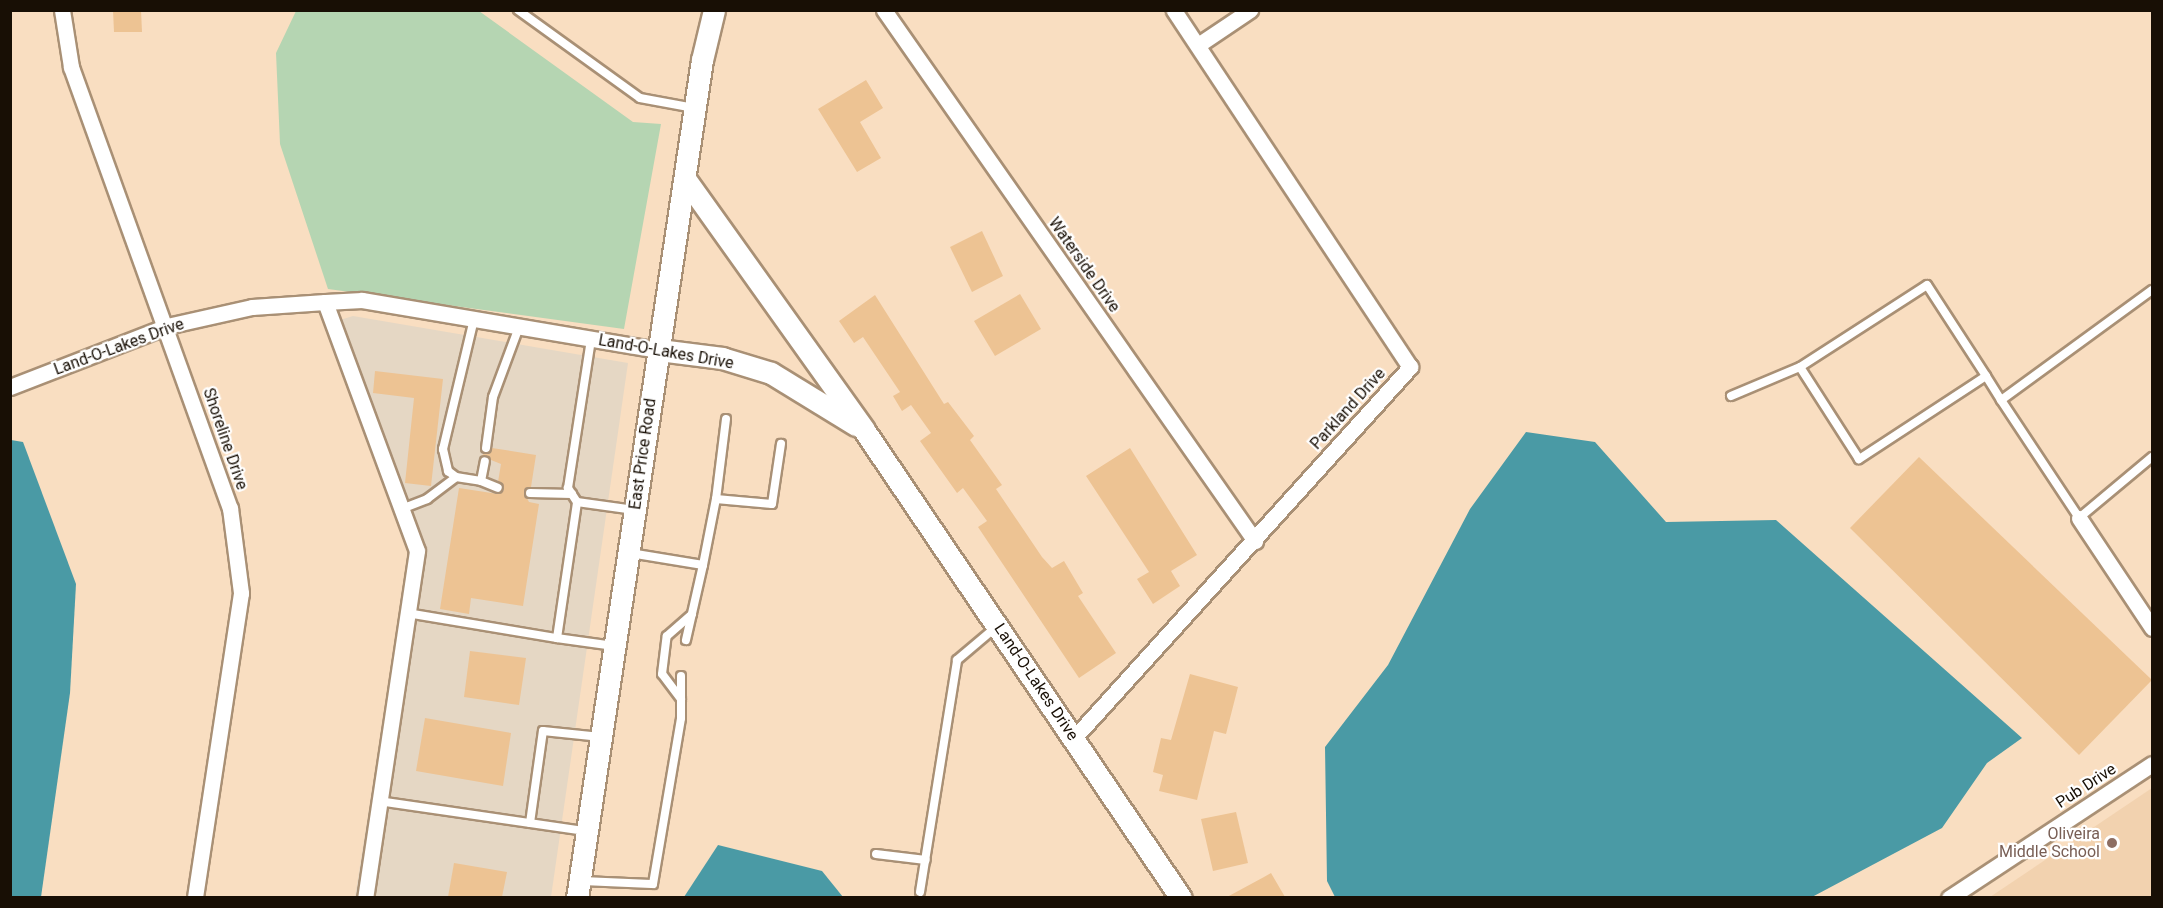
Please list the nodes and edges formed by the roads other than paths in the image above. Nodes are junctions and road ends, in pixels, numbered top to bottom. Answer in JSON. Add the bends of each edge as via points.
{"nodes":[{"id":1,"x":62,"y":10,"type":"edge"},
{"id":2,"x":518,"y":10,"type":"edge"},
{"id":3,"x":714,"y":10,"type":"edge"},
{"id":4,"x":884,"y":10,"type":"edge"},
{"id":5,"x":1174,"y":10,"type":"edge"},
{"id":6,"x":1250,"y":10,"type":"edge"},
{"id":7,"x":1198,"y":45,"type":"junction"},
{"id":8,"x":696,"y":108,"type":"junction"},
{"id":9,"x":686,"y":180,"type":"junction"},
{"id":10,"x":2152,"y":290,"type":"edge"},
{"id":11,"x":325,"y":302,"type":"junction"},
{"id":12,"x":474,"y":319,"type":"junction"},
{"id":13,"x":167,"y":326,"type":"junction"},
{"id":14,"x":519,"y":327,"type":"junction"},
{"id":15,"x":591,"y":339,"type":"junction"},
{"id":16,"x":659,"y":350,"type":"junction"},
{"id":17,"x":1800,"y":367,"type":"junction"},
{"id":18,"x":1986,"y":376,"type":"junction"},
{"id":19,"x":10,"y":387,"type":"edge"},
{"id":20,"x":1731,"y":396,"type":"dead end"},
{"id":21,"x":2001,"y":400,"type":"junction"},
{"id":22,"x":726,"y":419,"type":"dead end"},
{"id":23,"x":864,"y":430,"type":"junction"},
{"id":24,"x":782,"y":444,"type":"dead end"},
{"id":25,"x":486,"y":447,"type":"dead end"},
{"id":26,"x":2152,"y":457,"type":"edge"},
{"id":27,"x":485,"y":461,"type":"dead end"},
{"id":28,"x":456,"y":477,"type":"junction"},
{"id":29,"x":481,"y":482,"type":"junction"},
{"id":30,"x":498,"y":488,"type":"dead end"},
{"id":31,"x":530,"y":493,"type":"dead end"},
{"id":32,"x":572,"y":494,"type":"junction"},
{"id":33,"x":716,"y":500,"type":"junction"},
{"id":34,"x":577,"y":502,"type":"junction"},
{"id":35,"x":404,"y":508,"type":"junction"},
{"id":36,"x":635,"y":510,"type":"junction"},
{"id":37,"x":2079,"y":518,"type":"junction"},
{"id":38,"x":1255,"y":541,"type":"junction"},
{"id":39,"x":628,"y":553,"type":"junction"},
{"id":40,"x":703,"y":565,"type":"junction"},
{"id":41,"x":407,"y":613,"type":"junction"},
{"id":42,"x":692,"y":614,"type":"junction"},
{"id":43,"x":998,"y":626,"type":"junction"},
{"id":44,"x":2152,"y":628,"type":"edge"},
{"id":45,"x":557,"y":638,"type":"junction"},
{"id":46,"x":686,"y":640,"type":"dead end"},
{"id":47,"x":615,"y":646,"type":"junction"},
{"id":48,"x":681,"y":676,"type":"dead end"},
{"id":49,"x":681,"y":699,"type":"junction"},
{"id":50,"x":601,"y":737,"type":"junction"},
{"id":51,"x":1074,"y":738,"type":"junction"},
{"id":52,"x":2152,"y":764,"type":"edge"},
{"id":53,"x":379,"y":801,"type":"junction"},
{"id":54,"x":530,"y":823,"type":"junction"},
{"id":55,"x":587,"y":831,"type":"junction"},
{"id":56,"x":876,"y":854,"type":"dead end"},
{"id":57,"x":926,"y":860,"type":"junction"},
{"id":58,"x":578,"y":889,"type":"edge"},
{"id":59,"x":920,"y":892,"type":"dead end"},
{"id":60,"x":195,"y":897,"type":"edge"},
{"id":61,"x":365,"y":897,"type":"edge"},
{"id":62,"x":1181,"y":897,"type":"edge"},
{"id":63,"x":1950,"y":897,"type":"edge"}],
"edges":[{"from":1,"to":13,"type":"street","name":"Shoreline Drive","via":[[71,68]]},
{"from":2,"to":8,"type":"lane","via":[[640,98]]},
{"from":3,"to":8,"type":"street","name":"East Price Road"},
{"from":4,"to":38,"type":"street","name":"Waterside Drive"},
{"from":5,"to":7,"type":"street","name":"Parkland Drive"},
{"from":6,"to":7,"type":"street"},
{"from":7,"to":38,"type":"street","name":"Parkland Drive","via":[[1410,367]]},
{"from":8,"to":9,"type":"street","name":"East Price Road"},
{"from":9,"to":16,"type":"street","name":"East Price Road"},
{"from":9,"to":23,"type":"street"},
{"from":10,"to":21,"type":"lane"},
{"from":11,"to":12,"type":"street","name":"Land-O-Lakes Drive","via":[[362,300]]},
{"from":11,"to":13,"type":"street","name":"Land-O-Lakes Drive","via":[[252,307]]},
{"from":11,"to":35,"type":"street"},
{"from":12,"to":14,"type":"street","name":"Land-O-Lakes Drive"},
{"from":12,"to":28,"type":"lane","via":[[443,448],[448,471]]},
{"from":13,"to":19,"type":"street","name":"Land-O-Lakes Drive"},
{"from":13,"to":60,"type":"street","name":"Shoreline Drive","via":[[230,508],[241,593]]},
{"from":14,"to":15,"type":"street","name":"Land-O-Lakes Drive"},
{"from":14,"to":25,"type":"lane","via":[[493,397]]},
{"from":15,"to":16,"type":"street","name":"Land-O-Lakes Drive"},
{"from":15,"to":32,"type":"lane","via":[[568,488]]},
{"from":16,"to":23,"type":"street","name":"Land-O-Lakes Drive","via":[[722,358],[771,373]]},
{"from":16,"to":36,"type":"street","name":"East Price Road"},
{"from":17,"to":18,"type":"lane","via":[[1927,285]]},
{"from":17,"to":18,"type":"lane","via":[[1859,459]]},
{"from":17,"to":20,"type":"lane"},
{"from":18,"to":21,"type":"lane"},
{"from":21,"to":37,"type":"lane"},
{"from":22,"to":33,"type":"lane"},
{"from":23,"to":43,"type":"street","name":"Land-O-Lakes Drive"},
{"from":24,"to":33,"type":"lane","via":[[772,504]]},
{"from":26,"to":37,"type":"lane"},
{"from":27,"to":29,"type":"lane"},
{"from":28,"to":29,"type":"lane"},
{"from":28,"to":35,"type":"lane","via":[[427,499]]},
{"from":29,"to":30,"type":"lane"},
{"from":31,"to":32,"type":"lane"},
{"from":32,"to":34,"type":"lane"},
{"from":33,"to":40,"type":"lane"},
{"from":34,"to":36,"type":"lane"},
{"from":34,"to":45,"type":"lane"},
{"from":35,"to":41,"type":"street","via":[[417,551]]},
{"from":36,"to":39,"type":"street","name":"East Price Road"},
{"from":37,"to":44,"type":"street"},
{"from":38,"to":51,"type":"street","name":"Parkland Drive"},
{"from":39,"to":40,"type":"lane"},
{"from":39,"to":47,"type":"street","name":"East Price Road"},
{"from":40,"to":42,"type":"lane"},
{"from":41,"to":45,"type":"lane"},
{"from":41,"to":53,"type":"street"},
{"from":42,"to":46,"type":"lane"},
{"from":42,"to":49,"type":"lane","via":[[667,636],[662,674]]},
{"from":43,"to":51,"type":"street","name":"Land-O-Lakes Drive"},
{"from":43,"to":57,"type":"lane","via":[[957,660]]},
{"from":45,"to":47,"type":"lane"},
{"from":47,"to":50,"type":"street","name":"East Price Road"},
{"from":48,"to":49,"type":"lane"},
{"from":49,"to":58,"type":"lane","via":[[653,884]]},
{"from":50,"to":54,"type":"lane","via":[[543,731]]},
{"from":50,"to":55,"type":"street","name":"East Price Road"},
{"from":51,"to":62,"type":"street","name":"Land-O-Lakes Drive"},
{"from":52,"to":63,"type":"street","name":"Pub Drive"},
{"from":53,"to":54,"type":"lane"},
{"from":53,"to":61,"type":"street"},
{"from":54,"to":55,"type":"lane"},
{"from":55,"to":58,"type":"street","name":"East Price Road"},
{"from":56,"to":57,"type":"lane"},
{"from":57,"to":59,"type":"lane"}]}
